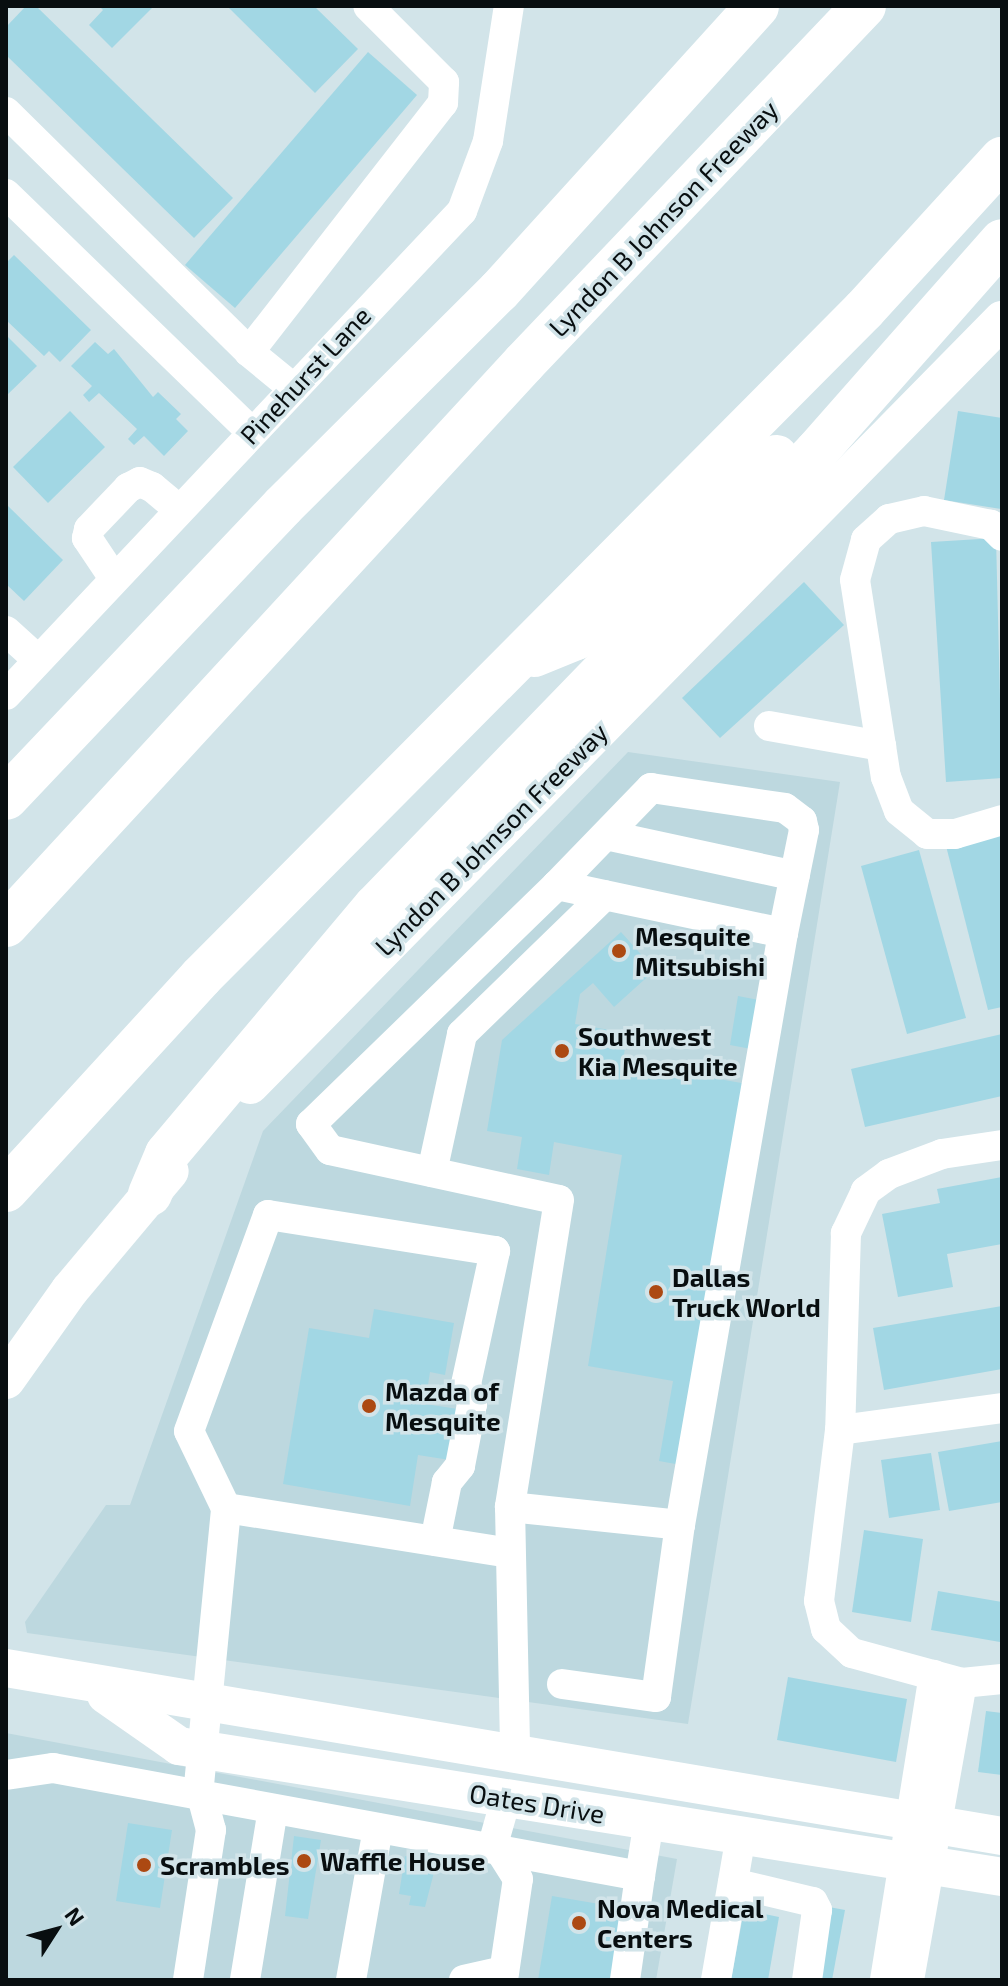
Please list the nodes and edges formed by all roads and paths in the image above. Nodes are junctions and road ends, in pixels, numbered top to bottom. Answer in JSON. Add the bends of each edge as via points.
{"nodes":[{"id":1,"x":368,"y":6,"type":"edge"},
{"id":2,"x":509,"y":6,"type":"edge"},
{"id":3,"x":757,"y":6,"type":"edge"},
{"id":4,"x":864,"y":6,"type":"edge"},
{"id":5,"x":6,"y":112,"type":"edge"},
{"id":6,"x":1002,"y":159,"type":"edge"},
{"id":7,"x":6,"y":194,"type":"edge"},
{"id":8,"x":1002,"y":241,"type":"edge"},
{"id":9,"x":1002,"y":247,"type":"edge"},
{"id":10,"x":1002,"y":320,"type":"edge"},
{"id":11,"x":249,"y":352,"type":"junction"},
{"id":12,"x":293,"y":388,"type":"junction"},
{"id":13,"x":252,"y":432,"type":"junction"},
{"id":14,"x":178,"y":509,"type":"junction"},
{"id":15,"x":1002,"y":536,"type":"edge"},
{"id":16,"x":113,"y":577,"type":"junction"},
{"id":17,"x":6,"y":631,"type":"edge"},
{"id":18,"x":37,"y":659,"type":"junction"},
{"id":19,"x":505,"y":666,"type":"junction"},
{"id":20,"x":6,"y":695,"type":"edge"},
{"id":21,"x":769,"y":726,"type":"dead end"},
{"id":22,"x":881,"y":746,"type":"junction"},
{"id":23,"x":6,"y":798,"type":"edge"},
{"id":24,"x":1002,"y":820,"type":"edge"},
{"id":25,"x":606,"y":835,"type":"junction"},
{"id":26,"x":795,"y":876,"type":"junction"},
{"id":27,"x":557,"y":885,"type":"junction"},
{"id":28,"x":605,"y":895,"type":"junction"},
{"id":29,"x":6,"y":925,"type":"edge"},
{"id":30,"x":783,"y":933,"type":"junction"},
{"id":31,"x":1002,"y":1145,"type":"edge"},
{"id":32,"x":432,"y":1172,"type":"junction"},
{"id":33,"x":6,"y":1190,"type":"edge"},
{"id":34,"x":150,"y":1194,"type":"junction"},
{"id":35,"x":6,"y":1380,"type":"edge"},
{"id":36,"x":1002,"y":1408,"type":"edge"},
{"id":37,"x":840,"y":1430,"type":"junction"},
{"id":38,"x":510,"y":1507,"type":"junction"},
{"id":39,"x":226,"y":1508,"type":"junction"},
{"id":40,"x":680,"y":1525,"type":"junction"},
{"id":41,"x":435,"y":1541,"type":"junction"},
{"id":42,"x":509,"y":1553,"type":"junction"},
{"id":43,"x":6,"y":1668,"type":"edge"},
{"id":44,"x":948,"y":1679,"type":"junction"},
{"id":45,"x":1002,"y":1679,"type":"edge"},
{"id":46,"x":562,"y":1684,"type":"dead end"},
{"id":47,"x":90,"y":1686,"type":"junction"},
{"id":48,"x":210,"y":1706,"type":"junction"},
{"id":49,"x":202,"y":1750,"type":"junction"},
{"id":50,"x":515,"y":1756,"type":"junction"},
{"id":51,"x":6,"y":1775,"type":"edge"},
{"id":52,"x":202,"y":1796,"type":"junction"},
{"id":53,"x":506,"y":1799,"type":"junction"},
{"id":54,"x":273,"y":1809,"type":"junction"},
{"id":55,"x":649,"y":1821,"type":"junction"},
{"id":56,"x":925,"y":1823,"type":"junction"},
{"id":57,"x":378,"y":1828,"type":"junction"},
{"id":58,"x":741,"y":1835,"type":"junction"},
{"id":59,"x":1002,"y":1836,"type":"edge"},
{"id":60,"x":500,"y":1851,"type":"junction"},
{"id":61,"x":917,"y":1861,"type":"junction"},
{"id":62,"x":640,"y":1876,"type":"junction"},
{"id":63,"x":1002,"y":1877,"type":"edge"},
{"id":64,"x":733,"y":1883,"type":"junction"},
{"id":65,"x":503,"y":1975,"type":"edge"},
{"id":66,"x":188,"y":1980,"type":"edge"},
{"id":67,"x":245,"y":1980,"type":"edge"},
{"id":68,"x":351,"y":1980,"type":"edge"},
{"id":69,"x":464,"y":1980,"type":"edge"},
{"id":70,"x":625,"y":1980,"type":"edge"},
{"id":71,"x":716,"y":1980,"type":"edge"},
{"id":72,"x":807,"y":1980,"type":"edge"},
{"id":73,"x":885,"y":1980,"type":"edge"},
{"id":74,"x":909,"y":1980,"type":"edge"}],
"edges":[{"from":1,"to":11,"type":"street","via":[[444,82],[443,103]]},
{"from":2,"to":12,"type":"street","name":"Pinehurst Lane","via":[[488,141],[462,211]]},
{"from":3,"to":23,"type":"highway","via":[[529,260],[283,506]]},
{"from":4,"to":29,"type":"highway","name":"Lyndon B Johnson Freeway","via":[[462,429]]},
{"from":5,"to":11,"type":"street"},
{"from":6,"to":19,"type":"highway","via":[[864,310]]},
{"from":7,"to":13,"type":"street"},
{"from":8,"to":34,"type":"highway","via":[[816,452],[375,907],[167,1154]]},
{"from":9,"to":19,"type":"highway","via":[[576,638]]},
{"from":10,"to":34,"type":"main road","name":"Lyndon B Johnson Freeway","via":[[263,1070]]},
{"from":11,"to":12,"type":"street"},
{"from":12,"to":13,"type":"street","name":"Pinehurst Lane"},
{"from":13,"to":14,"type":"street","name":"Pinehurst Lane"},
{"from":14,"to":16,"type":"street","name":"Pinehurst Lane"},
{"from":14,"to":16,"type":"street","via":[[152,487],[140,482],[128,488],[89,529],[87,538]]},
{"from":15,"to":22,"type":"street","via":[[991,525],[924,511],[889,519],[866,540],[855,580]]},
{"from":16,"to":18,"type":"street","name":"Pinehurst Lane"},
{"from":17,"to":18,"type":"street"},
{"from":18,"to":20,"type":"street","name":"Pinehurst Lane"},
{"from":19,"to":33,"type":"highway","via":[[201,977]]},
{"from":21,"to":22,"type":"street"},
{"from":22,"to":24,"type":"street","via":[[899,811],[927,834],[955,834]]},
{"from":25,"to":26,"type":"street"},
{"from":25,"to":26,"type":"street","via":[[651,788],[785,808],[802,821],[804,830]]},
{"from":25,"to":27,"type":"street"},
{"from":26,"to":30,"type":"street"},
{"from":27,"to":28,"type":"street"},
{"from":27,"to":32,"type":"street","via":[[311,1124],[330,1150]]},
{"from":28,"to":30,"type":"street"},
{"from":28,"to":32,"type":"street","via":[[462,1034]]},
{"from":30,"to":40,"type":"street"},
{"from":31,"to":37,"type":"street","via":[[942,1154],[889,1174],[866,1191],[846,1233]]},
{"from":32,"to":38,"type":"street","via":[[559,1200]]},
{"from":34,"to":35,"type":"main road","name":"Lyndon B Johnson Freeway","via":[[70,1290]]},
{"from":36,"to":37,"type":"street"},
{"from":37,"to":44,"type":"street","via":[[819,1601],[826,1629],[852,1653]]},
{"from":38,"to":40,"type":"street"},
{"from":38,"to":42,"type":"street"},
{"from":39,"to":41,"type":"street"},
{"from":39,"to":41,"type":"street","via":[[189,1431],[268,1215],[495,1251],[466,1384],[472,1404],[460,1466],[447,1482]]},
{"from":39,"to":48,"type":"street"},
{"from":40,"to":46,"type":"street","via":[[656,1697]]},
{"from":41,"to":42,"type":"street"},
{"from":42,"to":50,"type":"street"},
{"from":43,"to":47,"type":"main road","name":"Oates Drive"},
{"from":44,"to":45,"type":"street"},
{"from":44,"to":56,"type":"street"},
{"from":47,"to":48,"type":"main road","name":"Oates Drive"},
{"from":47,"to":49,"type":"main road","name":"Oates Drive","via":[[179,1746]]},
{"from":48,"to":49,"type":"street"},
{"from":48,"to":50,"type":"main road","name":"Oates Drive"},
{"from":49,"to":52,"type":"street"},
{"from":49,"to":53,"type":"main road","name":"Oates Drive"},
{"from":50,"to":53,"type":"main road"},
{"from":50,"to":56,"type":"main road","name":"Oates Drive"},
{"from":51,"to":52,"type":"street","via":[[53,1768]]},
{"from":52,"to":54,"type":"street"},
{"from":52,"to":66,"type":"street","via":[[211,1830]]},
{"from":53,"to":55,"type":"main road","name":"Oates Drive"},
{"from":53,"to":60,"type":"street","via":[[494,1841]]},
{"from":54,"to":57,"type":"street"},
{"from":54,"to":67,"type":"street"},
{"from":55,"to":58,"type":"main road","name":"Oates Drive"},
{"from":55,"to":62,"type":"street"},
{"from":56,"to":59,"type":"main road","name":"Oates Drive"},
{"from":56,"to":61,"type":"street"},
{"from":57,"to":60,"type":"street"},
{"from":57,"to":68,"type":"street"},
{"from":58,"to":61,"type":"main road","name":"Oates Drive"},
{"from":58,"to":64,"type":"street"},
{"from":60,"to":62,"type":"street"},
{"from":60,"to":65,"type":"street","via":[[518,1879]]},
{"from":61,"to":63,"type":"main road","name":"Oates Drive"},
{"from":61,"to":73,"type":"street"},
{"from":61,"to":74,"type":"street"},
{"from":62,"to":70,"type":"street"},
{"from":64,"to":71,"type":"street"},
{"from":64,"to":72,"type":"street","via":[[813,1902],[817,1910]]},
{"from":65,"to":69,"type":"street"}]}
